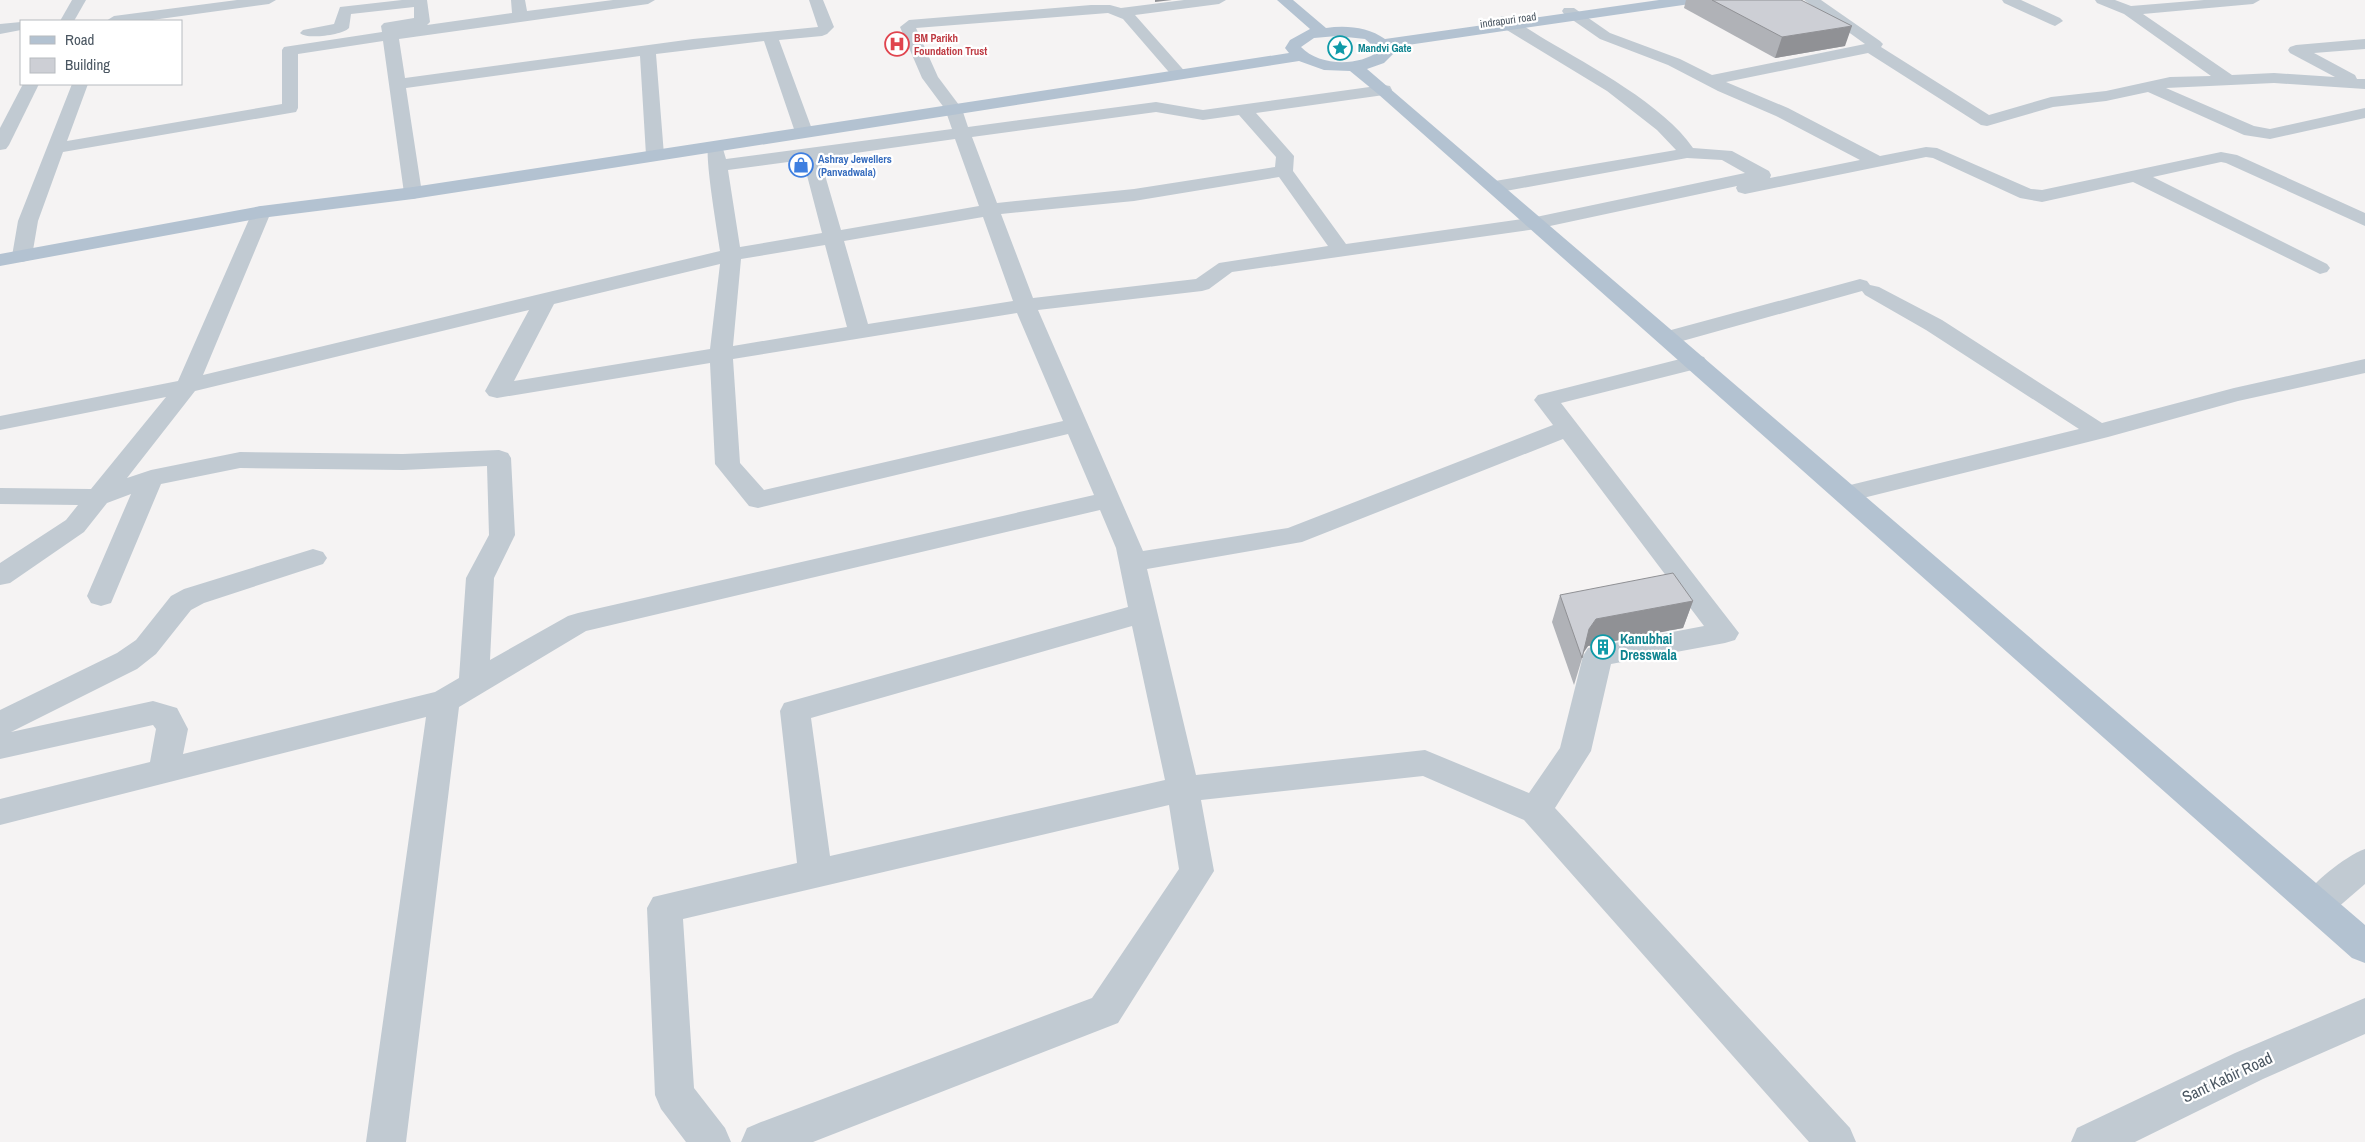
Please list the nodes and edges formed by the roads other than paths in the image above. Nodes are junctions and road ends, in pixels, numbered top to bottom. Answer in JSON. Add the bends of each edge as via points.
{"nodes":[{"id":1,"x":79,"y":0,"type":"edge"},
{"id":2,"x":269,"y":0,"type":"edge"},
{"id":3,"x":518,"y":0,"type":"edge"},
{"id":4,"x":648,"y":0,"type":"edge"},
{"id":5,"x":816,"y":0,"type":"edge"},
{"id":6,"x":1219,"y":0,"type":"edge"},
{"id":7,"x":1284,"y":0,"type":"edge"},
{"id":8,"x":1640,"y":0,"type":"edge"},
{"id":9,"x":1690,"y":0,"type":"edge"},
{"id":10,"x":1811,"y":0,"type":"edge"},
{"id":11,"x":2009,"y":0,"type":"edge"},
{"id":12,"x":2102,"y":0,"type":"edge"},
{"id":13,"x":2253,"y":0,"type":"edge"},
{"id":14,"x":415,"y":1,"type":"edge"},
{"id":15,"x":1022,"y":7,"type":"edge"},
{"id":16,"x":1111,"y":7,"type":"edge"},
{"id":17,"x":345,"y":10,"type":"junction"},
{"id":18,"x":2129,"y":11,"type":"junction"},
{"id":19,"x":328,"y":12,"type":"dead end"},
{"id":20,"x":113,"y":14,"type":"edge"},
{"id":21,"x":1574,"y":14,"type":"junction"},
{"id":22,"x":520,"y":16,"type":"junction"},
{"id":23,"x":68,"y":20,"type":"edge"},
{"id":24,"x":2055,"y":21,"type":"dead end"},
{"id":25,"x":1508,"y":24,"type":"junction"},
{"id":26,"x":20,"y":26,"type":"edge"},
{"id":27,"x":0,"y":29,"type":"edge"},
{"id":28,"x":1322,"y":32,"type":"junction"},
{"id":29,"x":390,"y":35,"type":"junction"},
{"id":30,"x":770,"y":36,"type":"junction"},
{"id":31,"x":1379,"y":41,"type":"junction"},
{"id":32,"x":2365,"y":44,"type":"edge"},
{"id":33,"x":1870,"y":48,"type":"junction"},
{"id":34,"x":1640,"y":49,"type":"junction"},
{"id":35,"x":290,"y":50,"type":"junction"},
{"id":36,"x":648,"y":50,"type":"junction"},
{"id":37,"x":1302,"y":56,"type":"junction"},
{"id":38,"x":1570,"y":60,"type":"junction"},
{"id":39,"x":1353,"y":66,"type":"junction"},
{"id":40,"x":1180,"y":75,"type":"junction"},
{"id":41,"x":1710,"y":80,"type":"junction"},
{"id":42,"x":2227,"y":80,"type":"junction"},
{"id":43,"x":2362,"y":83,"type":"edge"},
{"id":44,"x":398,"y":84,"type":"junction"},
{"id":45,"x":30,"y":85,"type":"edge"},
{"id":46,"x":80,"y":85,"type":"edge"},
{"id":47,"x":2148,"y":86,"type":"junction"},
{"id":48,"x":1384,"y":90,"type":"junction"},
{"id":49,"x":1243,"y":110,"type":"junction"},
{"id":50,"x":2365,"y":112,"type":"edge"},
{"id":51,"x":957,"y":121,"type":"junction"},
{"id":52,"x":804,"y":132,"type":"junction"},
{"id":53,"x":0,"y":145,"type":"edge"},
{"id":54,"x":715,"y":146,"type":"junction"},
{"id":55,"x":56,"y":148,"type":"junction"},
{"id":56,"x":810,"y":153,"type":"junction"},
{"id":57,"x":1687,"y":153,"type":"junction"},
{"id":58,"x":655,"y":155,"type":"junction"},
{"id":59,"x":1879,"y":162,"type":"junction"},
{"id":60,"x":717,"y":166,"type":"junction"},
{"id":61,"x":1284,"y":171,"type":"junction"},
{"id":62,"x":2136,"y":176,"type":"junction"},
{"id":63,"x":1495,"y":187,"type":"junction"},
{"id":64,"x":413,"y":193,"type":"junction"},
{"id":65,"x":990,"y":210,"type":"junction"},
{"id":66,"x":261,"y":212,"type":"junction"},
{"id":67,"x":2365,"y":220,"type":"edge"},
{"id":68,"x":1539,"y":226,"type":"junction"},
{"id":69,"x":833,"y":237,"type":"junction"},
{"id":70,"x":1341,"y":251,"type":"junction"},
{"id":71,"x":731,"y":255,"type":"junction"},
{"id":72,"x":22,"y":256,"type":"junction"},
{"id":73,"x":0,"y":260,"type":"edge"},
{"id":74,"x":2320,"y":268,"type":"dead end"},
{"id":75,"x":546,"y":299,"type":"junction"},
{"id":76,"x":1025,"y":305,"type":"junction"},
{"id":77,"x":859,"y":332,"type":"junction"},
{"id":78,"x":1668,"y":338,"type":"junction"},
{"id":79,"x":721,"y":355,"type":"junction"},
{"id":80,"x":1696,"y":362,"type":"junction"},
{"id":81,"x":2365,"y":366,"type":"edge"},
{"id":82,"x":187,"y":386,"type":"junction"},
{"id":83,"x":0,"y":423,"type":"edge"},
{"id":84,"x":1076,"y":425,"type":"junction"},
{"id":85,"x":1568,"y":428,"type":"junction"},
{"id":86,"x":2099,"y":432,"type":"junction"},
{"id":87,"x":151,"y":478,"type":"junction"},
{"id":88,"x":1847,"y":494,"type":"junction"},
{"id":89,"x":0,"y":496,"type":"edge"},
{"id":90,"x":99,"y":497,"type":"junction"},
{"id":91,"x":1109,"y":500,"type":"junction"},
{"id":92,"x":313,"y":558,"type":"dead end"},
{"id":93,"x":1132,"y":562,"type":"junction"},
{"id":94,"x":0,"y":576,"type":"edge"},
{"id":95,"x":101,"y":596,"type":"dead end"},
{"id":96,"x":1144,"y":613,"type":"junction"},
{"id":97,"x":474,"y":684,"type":"junction"},
{"id":98,"x":444,"y":701,"type":"junction"},
{"id":99,"x":0,"y":724,"type":"edge"},
{"id":100,"x":0,"y":747,"type":"edge"},
{"id":101,"x":164,"y":771,"type":"junction"},
{"id":102,"x":1183,"y":789,"type":"junction"},
{"id":103,"x":1536,"y":810,"type":"junction"},
{"id":104,"x":0,"y":812,"type":"edge"},
{"id":105,"x":2365,"y":863,"type":"edge"},
{"id":106,"x":815,"y":874,"type":"junction"},
{"id":107,"x":2316,"y":904,"type":"junction"},
{"id":108,"x":2365,"y":947,"type":"edge"},
{"id":109,"x":2365,"y":1016,"type":"edge"},
{"id":110,"x":386,"y":1142,"type":"edge"},
{"id":111,"x":711,"y":1142,"type":"edge"},
{"id":112,"x":760,"y":1142,"type":"edge"},
{"id":113,"x":1836,"y":1142,"type":"edge"},
{"id":114,"x":2091,"y":1142,"type":"edge"}],
"edges":[{"from":1,"to":23,"type":"street"},
{"from":2,"to":20,"type":"street"},
{"from":3,"to":22,"type":"street"},
{"from":4,"to":22,"type":"street"},
{"from":5,"to":30,"type":"street","via":[[826,27],[822,31]]},
{"from":6,"to":16,"type":"street"},
{"from":7,"to":28,"type":"main road"},
{"from":8,"to":21,"type":"main road"},
{"from":9,"to":21,"type":"main road"},
{"from":10,"to":33,"type":"street","via":[[1875,44]]},
{"from":11,"to":24,"type":"street"},
{"from":12,"to":18,"type":"street"},
{"from":13,"to":18,"type":"street"},
{"from":14,"to":17,"type":"street"},
{"from":14,"to":29,"type":"street","via":[[422,22],[390,26]]},
{"from":15,"to":16,"type":"street"},
{"from":15,"to":51,"type":"street","via":[[914,23],[908,27],[930,78]]},
{"from":16,"to":40,"type":"street","via":[[1128,16]]},
{"from":17,"to":19,"type":"street"},
{"from":17,"to":35,"type":"street","via":[[341,28],[293,35]]},
{"from":18,"to":42,"type":"street"},
{"from":21,"to":25,"type":"main road"},
{"from":21,"to":34,"type":"street","via":[[1605,36]]},
{"from":22,"to":29,"type":"street"},
{"from":25,"to":31,"type":"main road"},
{"from":25,"to":38,"type":"street"},
{"from":26,"to":27,"type":"street"},
{"from":28,"to":31,"type":"main road","via":[[1351,32]]},
{"from":28,"to":37,"type":"main road","via":[[1310,34],[1295,43],[1293,48]]},
{"from":29,"to":35,"type":"street"},
{"from":29,"to":44,"type":"street"},
{"from":30,"to":36,"type":"street"},
{"from":30,"to":52,"type":"street"},
{"from":31,"to":39,"type":"main road","via":[[1387,48],[1383,58]]},
{"from":32,"to":43,"type":"street","via":[[2296,50]]},
{"from":33,"to":41,"type":"street"},
{"from":33,"to":47,"type":"street","via":[[1987,121],[2051,102],[2106,96]]},
{"from":34,"to":38,"type":"street"},
{"from":34,"to":41,"type":"street"},
{"from":35,"to":55,"type":"street","via":[[290,108]]},
{"from":36,"to":44,"type":"street"},
{"from":36,"to":58,"type":"street"},
{"from":37,"to":39,"type":"main road","via":[[1327,66]]},
{"from":37,"to":40,"type":"main road"},
{"from":38,"to":57,"type":"street","via":[[1629,99],[1679,139]]},
{"from":39,"to":48,"type":"main road"},
{"from":40,"to":51,"type":"main road"},
{"from":41,"to":59,"type":"street","via":[[1782,112]]},
{"from":42,"to":43,"type":"street","via":[[2274,78]]},
{"from":42,"to":47,"type":"street"},
{"from":44,"to":64,"type":"street"},
{"from":45,"to":53,"type":"street"},
{"from":46,"to":55,"type":"street"},
{"from":47,"to":50,"type":"street","via":[[2250,131],[2270,134]]},
{"from":48,"to":49,"type":"street"},
{"from":48,"to":63,"type":"main road"},
{"from":49,"to":51,"type":"street","via":[[1203,115],[1156,107]]},
{"from":49,"to":61,"type":"street","via":[[1285,156]]},
{"from":51,"to":52,"type":"main road"},
{"from":51,"to":56,"type":"street"},
{"from":51,"to":65,"type":"street"},
{"from":52,"to":54,"type":"main road"},
{"from":54,"to":58,"type":"main road"},
{"from":54,"to":60,"type":"street"},
{"from":55,"to":72,"type":"street","via":[[28,221]]},
{"from":56,"to":60,"type":"street"},
{"from":56,"to":69,"type":"street"},
{"from":57,"to":63,"type":"street"},
{"from":57,"to":68,"type":"street","via":[[1726,155],[1762,175]]},
{"from":58,"to":64,"type":"main road"},
{"from":59,"to":62,"type":"street","via":[[1926,152],[1938,153],[2027,194],[2042,196]]},
{"from":59,"to":68,"type":"street"},
{"from":60,"to":71,"type":"street"},
{"from":61,"to":65,"type":"street","via":[[1134,194]]},
{"from":61,"to":70,"type":"street"},
{"from":62,"to":67,"type":"street","via":[[2221,157],[2232,159]]},
{"from":62,"to":74,"type":"street"},
{"from":63,"to":68,"type":"main road"},
{"from":64,"to":66,"type":"main road"},
{"from":65,"to":69,"type":"street"},
{"from":65,"to":76,"type":"street"},
{"from":66,"to":72,"type":"main road"},
{"from":66,"to":82,"type":"street"},
{"from":68,"to":70,"type":"street"},
{"from":68,"to":78,"type":"main road"},
{"from":69,"to":71,"type":"street"},
{"from":69,"to":77,"type":"street"},
{"from":70,"to":76,"type":"street","via":[[1226,267],[1202,285]]},
{"from":71,"to":75,"type":"street"},
{"from":71,"to":79,"type":"street"},
{"from":72,"to":73,"type":"main road"},
{"from":75,"to":79,"type":"street","via":[[497,391]]},
{"from":75,"to":82,"type":"street"},
{"from":76,"to":77,"type":"street"},
{"from":76,"to":84,"type":"street"},
{"from":77,"to":79,"type":"street"},
{"from":78,"to":80,"type":"main road"},
{"from":78,"to":86,"type":"street","via":[[1866,288],[1934,325]]},
{"from":79,"to":84,"type":"street","via":[[728,464],[758,500]]},
{"from":80,"to":85,"type":"street","via":[[1546,400]]},
{"from":80,"to":88,"type":"main road"},
{"from":81,"to":86,"type":"street","via":[[2234,395]]},
{"from":82,"to":83,"type":"street"},
{"from":82,"to":90,"type":"street"},
{"from":84,"to":91,"type":"street"},
{"from":85,"to":93,"type":"street","via":[[1293,536]]},
{"from":85,"to":103,"type":"street","via":[[1725,633],[1598,656],[1575,751]]},
{"from":86,"to":88,"type":"street"},
{"from":87,"to":90,"type":"street"},
{"from":87,"to":95,"type":"street"},
{"from":87,"to":97,"type":"street","via":[[240,460],[403,462],[499,458],[502,535],[480,578]]},
{"from":88,"to":107,"type":"main road"},
{"from":89,"to":90,"type":"street"},
{"from":90,"to":94,"type":"street","via":[[75,526]]},
{"from":91,"to":93,"type":"street"},
{"from":91,"to":97,"type":"street","via":[[578,623]]},
{"from":92,"to":99,"type":"street","via":[[194,596],[181,603],[146,647],[127,661]]},
{"from":93,"to":96,"type":"street"},
{"from":96,"to":102,"type":"street"},
{"from":96,"to":106,"type":"street","via":[[794,711]]},
{"from":97,"to":98,"type":"street"},
{"from":98,"to":101,"type":"street"},
{"from":98,"to":110,"type":"street"},
{"from":100,"to":101,"type":"street","via":[[153,713],[166,716],[172,729]]},
{"from":101,"to":104,"type":"street"},
{"from":102,"to":103,"type":"street","via":[[1425,763]]},
{"from":102,"to":106,"type":"street"},
{"from":102,"to":112,"type":"street","via":[[1197,870],[1105,1011]]},
{"from":103,"to":113,"type":"street"},
{"from":105,"to":107,"type":"street"},
{"from":106,"to":111,"type":"street","via":[[665,908],[675,1095]]},
{"from":107,"to":108,"type":"main road"},
{"from":109,"to":114,"type":"street","name":"Sant Kabir Road","via":[[2249,1066]]}]}
